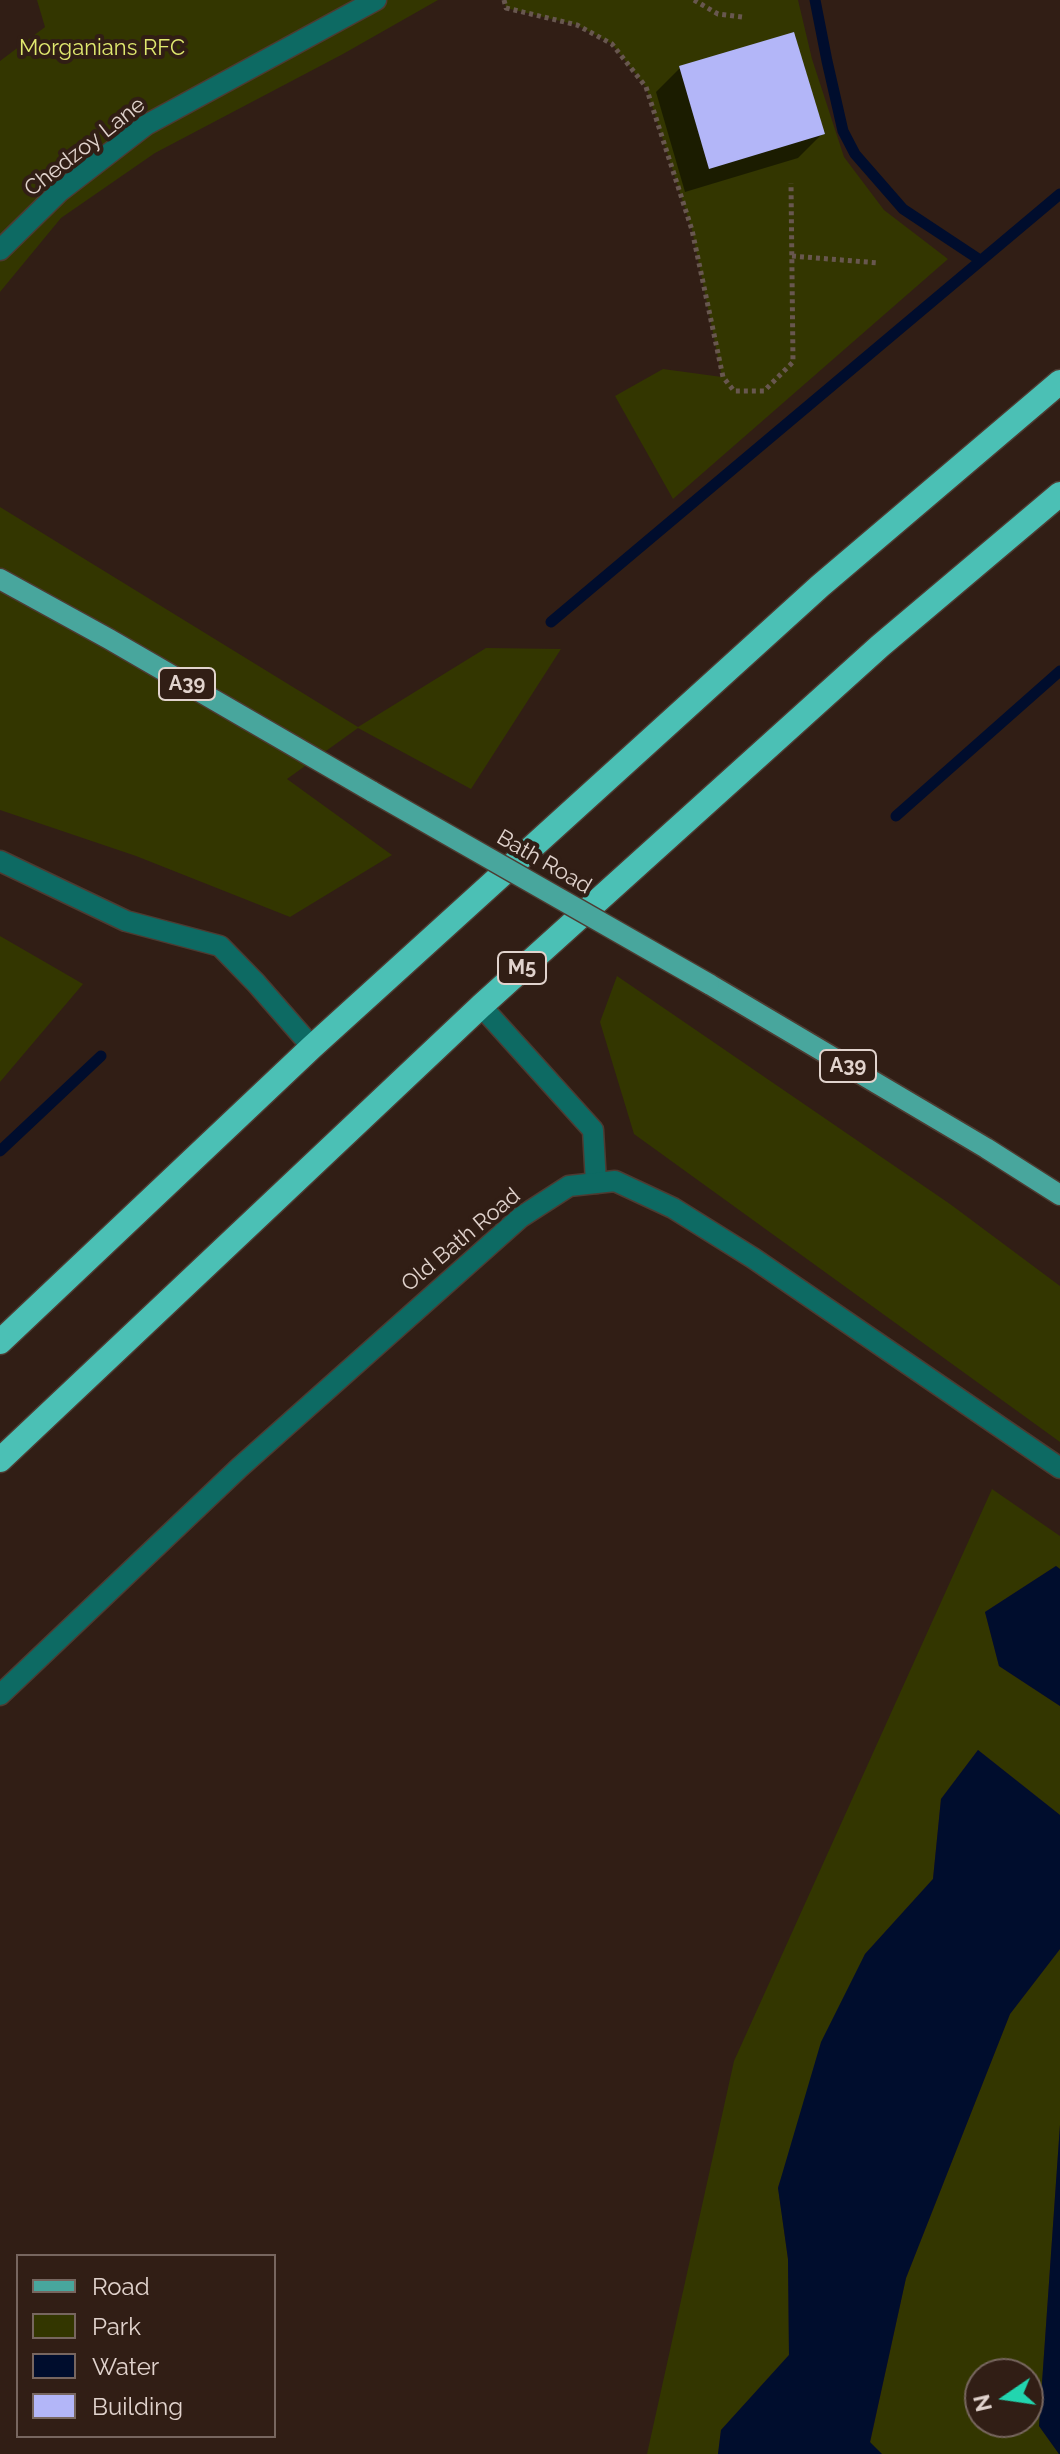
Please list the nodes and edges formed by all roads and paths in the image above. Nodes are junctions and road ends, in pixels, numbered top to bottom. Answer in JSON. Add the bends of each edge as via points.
{"nodes":[{"id":1,"x":376,"y":0,"type":"edge"},
{"id":2,"x":504,"y":0,"type":"edge"},
{"id":3,"x":694,"y":0,"type":"edge"},
{"id":4,"x":742,"y":17,"type":"dead end"},
{"id":5,"x":791,"y":183,"type":"dead end"},
{"id":6,"x":0,"y":250,"type":"edge"},
{"id":7,"x":792,"y":256,"type":"junction"},
{"id":8,"x":879,"y":263,"type":"dead end"},
{"id":9,"x":1060,"y":382,"type":"edge"},
{"id":10,"x":1060,"y":494,"type":"edge"},
{"id":11,"x":0,"y":579,"type":"edge"},
{"id":12,"x":0,"y":861,"type":"edge"},
{"id":13,"x":481,"y":1006,"type":"junction"},
{"id":14,"x":312,"y":1047,"type":"junction"},
{"id":15,"x":596,"y":1183,"type":"junction"},
{"id":16,"x":1060,"y":1195,"type":"edge"},
{"id":17,"x":0,"y":1342,"type":"edge"},
{"id":18,"x":0,"y":1460,"type":"edge"},
{"id":19,"x":1060,"y":1468,"type":"edge"},
{"id":20,"x":0,"y":1695,"type":"edge"}],
"edges":[{"from":1,"to":6,"type":"street","name":"Chedzoy Lane","via":[[146,125],[59,192]]},
{"from":2,"to":7,"type":"path","via":[[506,8],[577,25],[612,44],[646,87],[692,230],[723,377],[734,391],[764,391],[793,362]]},
{"from":3,"to":4,"type":"path","via":[[718,14]]},
{"from":5,"to":7,"type":"path"},
{"from":7,"to":8,"type":"path"},
{"from":9,"to":14,"type":"highway","via":[[820,586]]},
{"from":10,"to":13,"type":"highway","number":"M5","via":[[880,646]]},
{"from":11,"to":16,"type":"main road","name":"Bath Road","number":"A39","bridge":true,"via":[[709,984]]},
{"from":12,"to":14,"type":"street","via":[[126,921],[220,946]]},
{"from":13,"to":15,"type":"street","via":[[593,1130]]},
{"from":13,"to":18,"type":"highway","number":"M5"},
{"from":14,"to":17,"type":"highway"},
{"from":15,"to":19,"type":"street","name":"Old Bath Road","via":[[615,1181],[673,1208]]},
{"from":15,"to":20,"type":"street","name":"Old Bath Road","via":[[569,1186],[521,1217],[239,1468]]}]}
